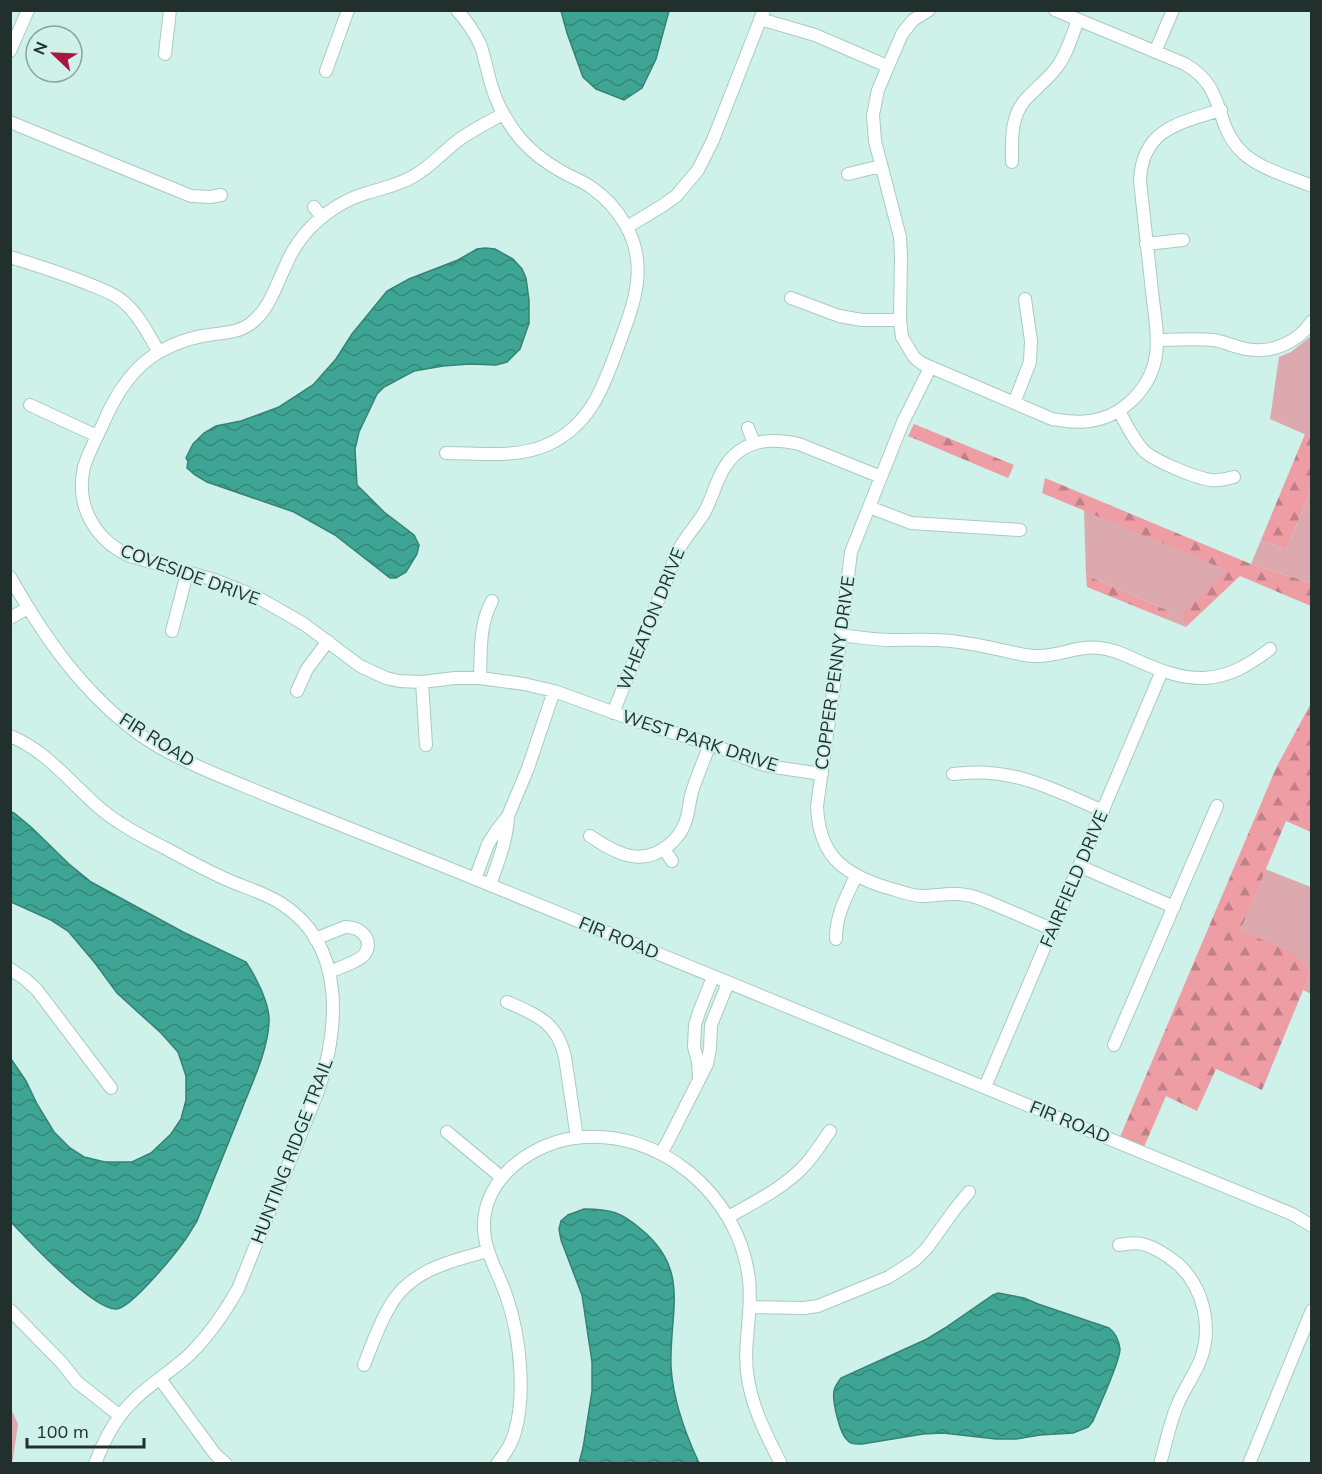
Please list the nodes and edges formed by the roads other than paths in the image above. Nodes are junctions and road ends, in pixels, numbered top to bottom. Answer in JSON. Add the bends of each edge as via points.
{"nodes":[{"id":1,"x":28,"y":10,"type":"edge"},
{"id":2,"x":170,"y":10,"type":"edge"},
{"id":3,"x":348,"y":10,"type":"edge"},
{"id":4,"x":457,"y":10,"type":"edge"},
{"id":5,"x":929,"y":10,"type":"edge"},
{"id":6,"x":1055,"y":10,"type":"edge"},
{"id":7,"x":1173,"y":10,"type":"edge"},
{"id":8,"x":762,"y":15,"type":"edge"},
{"id":9,"x":1078,"y":20,"type":"junction"},
{"id":10,"x":10,"y":51,"type":"edge"},
{"id":11,"x":1155,"y":52,"type":"junction"},
{"id":12,"x":165,"y":54,"type":"dead end"},
{"id":13,"x":888,"y":66,"type":"junction"},
{"id":14,"x":326,"y":71,"type":"dead end"},
{"id":15,"x":1221,"y":110,"type":"junction"},
{"id":16,"x":502,"y":114,"type":"junction"},
{"id":17,"x":10,"y":122,"type":"edge"},
{"id":18,"x":1012,"y":162,"type":"dead end"},
{"id":19,"x":881,"y":166,"type":"junction"},
{"id":20,"x":848,"y":174,"type":"dead end"},
{"id":21,"x":1311,"y":186,"type":"edge"},
{"id":22,"x":221,"y":195,"type":"dead end"},
{"id":23,"x":627,"y":227,"type":"junction"},
{"id":24,"x":1183,"y":240,"type":"dead end"},
{"id":25,"x":1146,"y":244,"type":"junction"},
{"id":26,"x":10,"y":257,"type":"edge"},
{"id":27,"x":791,"y":297,"type":"dead end"},
{"id":28,"x":1025,"y":299,"type":"dead end"},
{"id":29,"x":900,"y":320,"type":"junction"},
{"id":30,"x":1311,"y":321,"type":"edge"},
{"id":31,"x":1157,"y":340,"type":"junction"},
{"id":32,"x":159,"y":352,"type":"junction"},
{"id":33,"x":930,"y":368,"type":"junction"},
{"id":34,"x":1014,"y":403,"type":"junction"},
{"id":35,"x":30,"y":405,"type":"dead end"},
{"id":36,"x":1119,"y":411,"type":"junction"},
{"id":37,"x":748,"y":428,"type":"dead end"},
{"id":38,"x":97,"y":436,"type":"junction"},
{"id":39,"x":754,"y":443,"type":"junction"},
{"id":40,"x":446,"y":453,"type":"dead end"},
{"id":41,"x":881,"y":477,"type":"junction"},
{"id":42,"x":1234,"y":477,"type":"dead end"},
{"id":43,"x":869,"y":507,"type":"junction"},
{"id":44,"x":1020,"y":530,"type":"dead end"},
{"id":45,"x":187,"y":573,"type":"junction"},
{"id":46,"x":10,"y":577,"type":"edge"},
{"id":47,"x":492,"y":601,"type":"dead end"},
{"id":48,"x":28,"y":608,"type":"junction"},
{"id":49,"x":10,"y":618,"type":"edge"},
{"id":50,"x":172,"y":631,"type":"dead end"},
{"id":51,"x":841,"y":634,"type":"junction"},
{"id":52,"x":328,"y":641,"type":"junction"},
{"id":53,"x":1270,"y":649,"type":"dead end"},
{"id":54,"x":1162,"y":671,"type":"junction"},
{"id":55,"x":480,"y":678,"type":"junction"},
{"id":56,"x":422,"y":682,"type":"junction"},
{"id":57,"x":297,"y":691,"type":"dead end"},
{"id":58,"x":554,"y":691,"type":"junction"},
{"id":59,"x":613,"y":713,"type":"junction"},
{"id":60,"x":10,"y":736,"type":"edge"},
{"id":61,"x":710,"y":744,"type":"junction"},
{"id":62,"x":426,"y":745,"type":"dead end"},
{"id":63,"x":822,"y":774,"type":"junction"},
{"id":64,"x":953,"y":774,"type":"dead end"},
{"id":65,"x":1217,"y":806,"type":"dead end"},
{"id":66,"x":1103,"y":811,"type":"junction"},
{"id":67,"x":508,"y":816,"type":"junction"},
{"id":68,"x":590,"y":836,"type":"dead end"},
{"id":69,"x":664,"y":849,"type":"junction"},
{"id":70,"x":672,"y":861,"type":"dead end"},
{"id":71,"x":1079,"y":866,"type":"junction"},
{"id":72,"x":856,"y":876,"type":"junction"},
{"id":73,"x":475,"y":879,"type":"junction"},
{"id":74,"x":490,"y":885,"type":"junction"},
{"id":75,"x":1174,"y":907,"type":"junction"},
{"id":76,"x":1052,"y":929,"type":"junction"},
{"id":77,"x":315,"y":939,"type":"junction"},
{"id":78,"x":836,"y":939,"type":"dead end"},
{"id":79,"x":10,"y":969,"type":"edge"},
{"id":80,"x":328,"y":972,"type":"junction"},
{"id":81,"x":713,"y":977,"type":"junction"},
{"id":82,"x":728,"y":983,"type":"junction"},
{"id":83,"x":507,"y":1002,"type":"dead end"},
{"id":84,"x":1114,"y":1045,"type":"dead end"},
{"id":85,"x":699,"y":1080,"type":"junction"},
{"id":86,"x":985,"y":1087,"type":"junction"},
{"id":87,"x":111,"y":1088,"type":"dead end"},
{"id":88,"x":830,"y":1131,"type":"dead end"},
{"id":89,"x":447,"y":1132,"type":"dead end"},
{"id":90,"x":577,"y":1138,"type":"junction"},
{"id":91,"x":661,"y":1153,"type":"junction"},
{"id":92,"x":501,"y":1177,"type":"junction"},
{"id":93,"x":969,"y":1192,"type":"dead end"},
{"id":94,"x":1292,"y":1214,"type":"junction"},
{"id":95,"x":728,"y":1217,"type":"junction"},
{"id":96,"x":1311,"y":1218,"type":"edge"},
{"id":97,"x":1311,"y":1226,"type":"edge"},
{"id":98,"x":1119,"y":1245,"type":"dead end"},
{"id":99,"x":488,"y":1251,"type":"junction"},
{"id":100,"x":750,"y":1307,"type":"junction"},
{"id":101,"x":10,"y":1310,"type":"edge"},
{"id":102,"x":1311,"y":1310,"type":"edge"},
{"id":103,"x":364,"y":1365,"type":"dead end"},
{"id":104,"x":160,"y":1379,"type":"junction"},
{"id":105,"x":120,"y":1416,"type":"junction"},
{"id":106,"x":95,"y":1464,"type":"edge"},
{"id":107,"x":226,"y":1464,"type":"edge"},
{"id":108,"x":497,"y":1464,"type":"edge"},
{"id":109,"x":781,"y":1464,"type":"edge"},
{"id":110,"x":1160,"y":1464,"type":"edge"},
{"id":111,"x":1249,"y":1464,"type":"edge"}],
"edges":[{"from":1,"to":10,"type":"street"},
{"from":2,"to":12,"type":"street"},
{"from":3,"to":14,"type":"street"},
{"from":4,"to":16,"type":"street","via":[[480,45]]},
{"from":5,"to":13,"type":"street","via":[[907,26]]},
{"from":6,"to":9,"type":"street"},
{"from":7,"to":11,"type":"street"},
{"from":8,"to":13,"type":"street"},
{"from":8,"to":23,"type":"street","via":[[698,170],[676,196]]},
{"from":9,"to":11,"type":"street"},
{"from":9,"to":18,"type":"street","via":[[1057,68],[1018,110],[1013,127]]},
{"from":11,"to":15,"type":"street","via":[[1202,75]]},
{"from":13,"to":19,"type":"street","via":[[873,115]]},
{"from":15,"to":21,"type":"street","via":[[1231,137],[1248,158]]},
{"from":15,"to":25,"type":"street","via":[[1172,126],[1150,146],[1140,181]]},
{"from":16,"to":23,"type":"street","via":[[525,145],[592,188],[609,202]]},
{"from":16,"to":32,"type":"street","name":"COVESIDE DRIVE","via":[[397,185],[318,212],[266,308],[248,325],[188,339]]},
{"from":17,"to":22,"type":"street","via":[[181,192],[199,197]]},
{"from":19,"to":20,"type":"street"},
{"from":19,"to":29,"type":"street","via":[[900,237]]},
{"from":23,"to":40,"type":"street","via":[[637,264],[637,292],[598,396],[583,418],[566,434],[522,452]]},
{"from":24,"to":25,"type":"street"},
{"from":25,"to":31,"type":"street"},
{"from":26,"to":32,"type":"street","via":[[117,297],[135,314]]},
{"from":27,"to":29,"type":"street","via":[[839,316]]},
{"from":28,"to":34,"type":"street","via":[[1030,362]]},
{"from":29,"to":33,"type":"street","via":[[907,347]]},
{"from":30,"to":31,"type":"street","via":[[1290,341],[1264,350],[1208,339]]},
{"from":31,"to":36,"type":"street","via":[[1149,378]]},
{"from":32,"to":38,"type":"street","name":"COVESIDE DRIVE","via":[[130,377]]},
{"from":33,"to":34,"type":"street"},
{"from":33,"to":41,"type":"street","name":"COPPER PENNY DRIVE"},
{"from":34,"to":36,"type":"street","via":[[1069,422],[1098,420]]},
{"from":35,"to":38,"type":"street"},
{"from":36,"to":42,"type":"street","via":[[1140,446],[1152,457],[1211,480]]},
{"from":37,"to":39,"type":"street"},
{"from":38,"to":45,"type":"street","name":"COVESIDE DRIVE","via":[[86,459],[82,481],[84,504],[93,526],[121,552]]},
{"from":39,"to":41,"type":"street","via":[[774,440],[800,444]]},
{"from":39,"to":59,"type":"street","name":"WHEATON DRIVE","via":[[741,450],[723,470],[704,513],[683,541]]},
{"from":41,"to":43,"type":"street","name":"COPPER PENNY DRIVE"},
{"from":43,"to":44,"type":"street","via":[[911,523]]},
{"from":43,"to":51,"type":"street","name":"COPPER PENNY DRIVE","via":[[851,552]]},
{"from":45,"to":50,"type":"street"},
{"from":45,"to":52,"type":"street","name":"COVESIDE DRIVE","via":[[257,597]]},
{"from":46,"to":48,"type":"street","name":"FIR ROAD"},
{"from":47,"to":55,"type":"street","via":[[482,630]]},
{"from":48,"to":49,"type":"street"},
{"from":48,"to":73,"type":"street","name":"FIR ROAD","via":[[90,691],[123,721],[166,750]]},
{"from":51,"to":54,"type":"street","via":[[947,641],[1035,657],[1099,648]]},
{"from":51,"to":63,"type":"street","name":"COPPER PENNY DRIVE"},
{"from":52,"to":56,"type":"street","name":"COVESIDE DRIVE","via":[[374,673],[399,681]]},
{"from":52,"to":57,"type":"street","via":[[307,669]]},
{"from":53,"to":54,"type":"street","via":[[1252,663],[1222,676],[1191,678]]},
{"from":54,"to":66,"type":"street","name":"FAIRFIELD DRIVE"},
{"from":55,"to":56,"type":"street","name":"COVESIDE DRIVE"},
{"from":55,"to":58,"type":"street","name":"COVESIDE DRIVE"},
{"from":56,"to":62,"type":"street"},
{"from":58,"to":59,"type":"street","name":"COVESIDE DRIVE"},
{"from":58,"to":67,"type":"street"},
{"from":59,"to":61,"type":"street","name":"WEST PARK DRIVE"},
{"from":60,"to":77,"type":"street","name":"HUNTING RIDGE TRAIL","via":[[50,760],[116,821],[208,871],[273,899],[298,917]]},
{"from":61,"to":63,"type":"street","name":"WEST PARK DRIVE","via":[[774,767]]},
{"from":61,"to":69,"type":"street","via":[[686,823]]},
{"from":63,"to":72,"type":"street","name":"COPPER PENNY DRIVE","via":[[820,831],[837,861]]},
{"from":64,"to":66,"type":"street","via":[[987,772],[1022,778]]},
{"from":65,"to":75,"type":"street"},
{"from":66,"to":71,"type":"street","name":"FAIRFIELD DRIVE"},
{"from":67,"to":73,"type":"street","via":[[488,844]]},
{"from":67,"to":74,"type":"street","via":[[505,842]]},
{"from":68,"to":69,"type":"street","via":[[628,856],[651,856]]},
{"from":69,"to":70,"type":"street"},
{"from":71,"to":75,"type":"street"},
{"from":71,"to":76,"type":"street","name":"FAIRFIELD DRIVE"},
{"from":72,"to":76,"type":"street","via":[[918,896],[968,895]]},
{"from":72,"to":78,"type":"street","via":[[838,916]]},
{"from":73,"to":74,"type":"street","name":"FIR ROAD"},
{"from":74,"to":81,"type":"street","name":"FIR ROAD"},
{"from":75,"to":84,"type":"street"},
{"from":76,"to":86,"type":"street","name":"FAIRFIELD DRIVE"},
{"from":77,"to":80,"type":"street","name":"HUNTING RIDGE TRAIL"},
{"from":77,"to":80,"type":"street","via":[[350,926],[366,937],[367,949],[359,959]]},
{"from":79,"to":87,"type":"street","via":[[37,990]]},
{"from":80,"to":104,"type":"street","name":"HUNTING RIDGE TRAIL","via":[[333,1023],[325,1072],[244,1275],[222,1316],[204,1339]]},
{"from":81,"to":82,"type":"street","name":"FIR ROAD"},
{"from":81,"to":85,"type":"street","via":[[695,1025]]},
{"from":82,"to":85,"type":"street","via":[[713,1019],[707,1064]]},
{"from":82,"to":86,"type":"street","name":"FIR ROAD"},
{"from":83,"to":90,"type":"street","via":[[541,1018],[558,1036],[565,1057]]},
{"from":85,"to":91,"type":"street"},
{"from":86,"to":94,"type":"street","name":"FIR ROAD"},
{"from":88,"to":95,"type":"street","via":[[793,1176]]},
{"from":89,"to":92,"type":"street"},
{"from":90,"to":91,"type":"street","via":[[620,1138]]},
{"from":90,"to":92,"type":"street","via":[[527,1156]]},
{"from":91,"to":95,"type":"street","via":[[698,1179]]},
{"from":92,"to":99,"type":"street","via":[[489,1197],[484,1217]]},
{"from":93,"to":100,"type":"street","via":[[927,1248],[889,1277],[818,1306]]},
{"from":94,"to":96,"type":"street","name":"FIR ROAD"},
{"from":94,"to":97,"type":"street","name":"FIR ROAD"},
{"from":95,"to":100,"type":"street","via":[[746,1262]]},
{"from":98,"to":110,"type":"street","via":[[1142,1244],[1176,1263],[1195,1286],[1205,1316],[1201,1358],[1173,1417]]},
{"from":99,"to":103,"type":"street","via":[[436,1267],[409,1282],[389,1307]]},
{"from":99,"to":108,"type":"street","via":[[507,1297],[519,1349],[520,1394],[515,1432]]},
{"from":100,"to":109,"type":"street","via":[[748,1382],[758,1417]]},
{"from":101,"to":105,"type":"street","via":[[77,1382]]},
{"from":102,"to":111,"type":"street"},
{"from":104,"to":105,"type":"street","name":"HUNTING RIDGE TRAIL"},
{"from":104,"to":107,"type":"street"},
{"from":105,"to":106,"type":"street","name":"HUNTING RIDGE TRAIL"}]}
